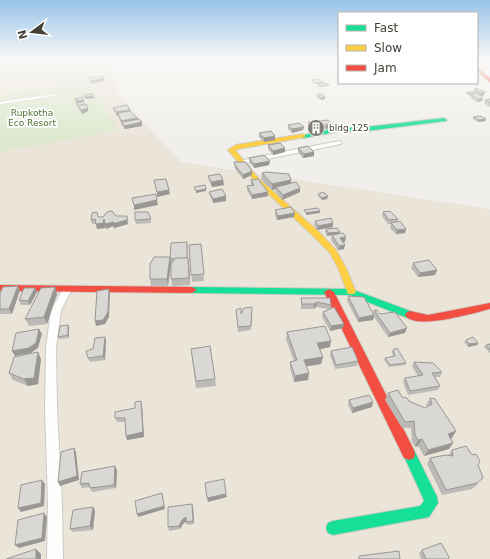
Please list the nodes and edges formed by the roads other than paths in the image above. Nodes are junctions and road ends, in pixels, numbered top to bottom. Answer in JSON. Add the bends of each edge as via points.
{"nodes":[{"id":1,"x":54,"y":95,"type":"dead end"},
{"id":2,"x":0,"y":103,"type":"edge"},
{"id":3,"x":444,"y":120,"type":"dead end"},
{"id":4,"x":339,"y":144,"type":"dead end"},
{"id":5,"x":243,"y":162,"type":"junction"},
{"id":6,"x":0,"y":288,"type":"edge"},
{"id":7,"x":67,"y":289,"type":"junction"},
{"id":8,"x":329,"y":292,"type":"junction"},
{"id":9,"x":351,"y":292,"type":"junction"},
{"id":10,"x":490,"y":306,"type":"edge"},
{"id":11,"x":333,"y":528,"type":"dead end"},
{"id":12,"x":55,"y":559,"type":"edge"}],
"edges":[{"from":1,"to":2,"type":"lane"},
{"from":3,"to":5,"type":"street","via":[[336,130],[233,148],[231,150]]},
{"from":4,"to":5,"type":"street"},
{"from":5,"to":9,"type":"street","via":[[257,180],[333,252]]},
{"from":6,"to":7,"type":"street"},
{"from":7,"to":8,"type":"street"},
{"from":7,"to":12,"type":"street","via":[[56,310],[51,348]]},
{"from":8,"to":9,"type":"street"},
{"from":8,"to":11,"type":"street","via":[[431,503],[424,512]]},
{"from":9,"to":10,"type":"street","via":[[418,318],[428,319]]}]}
